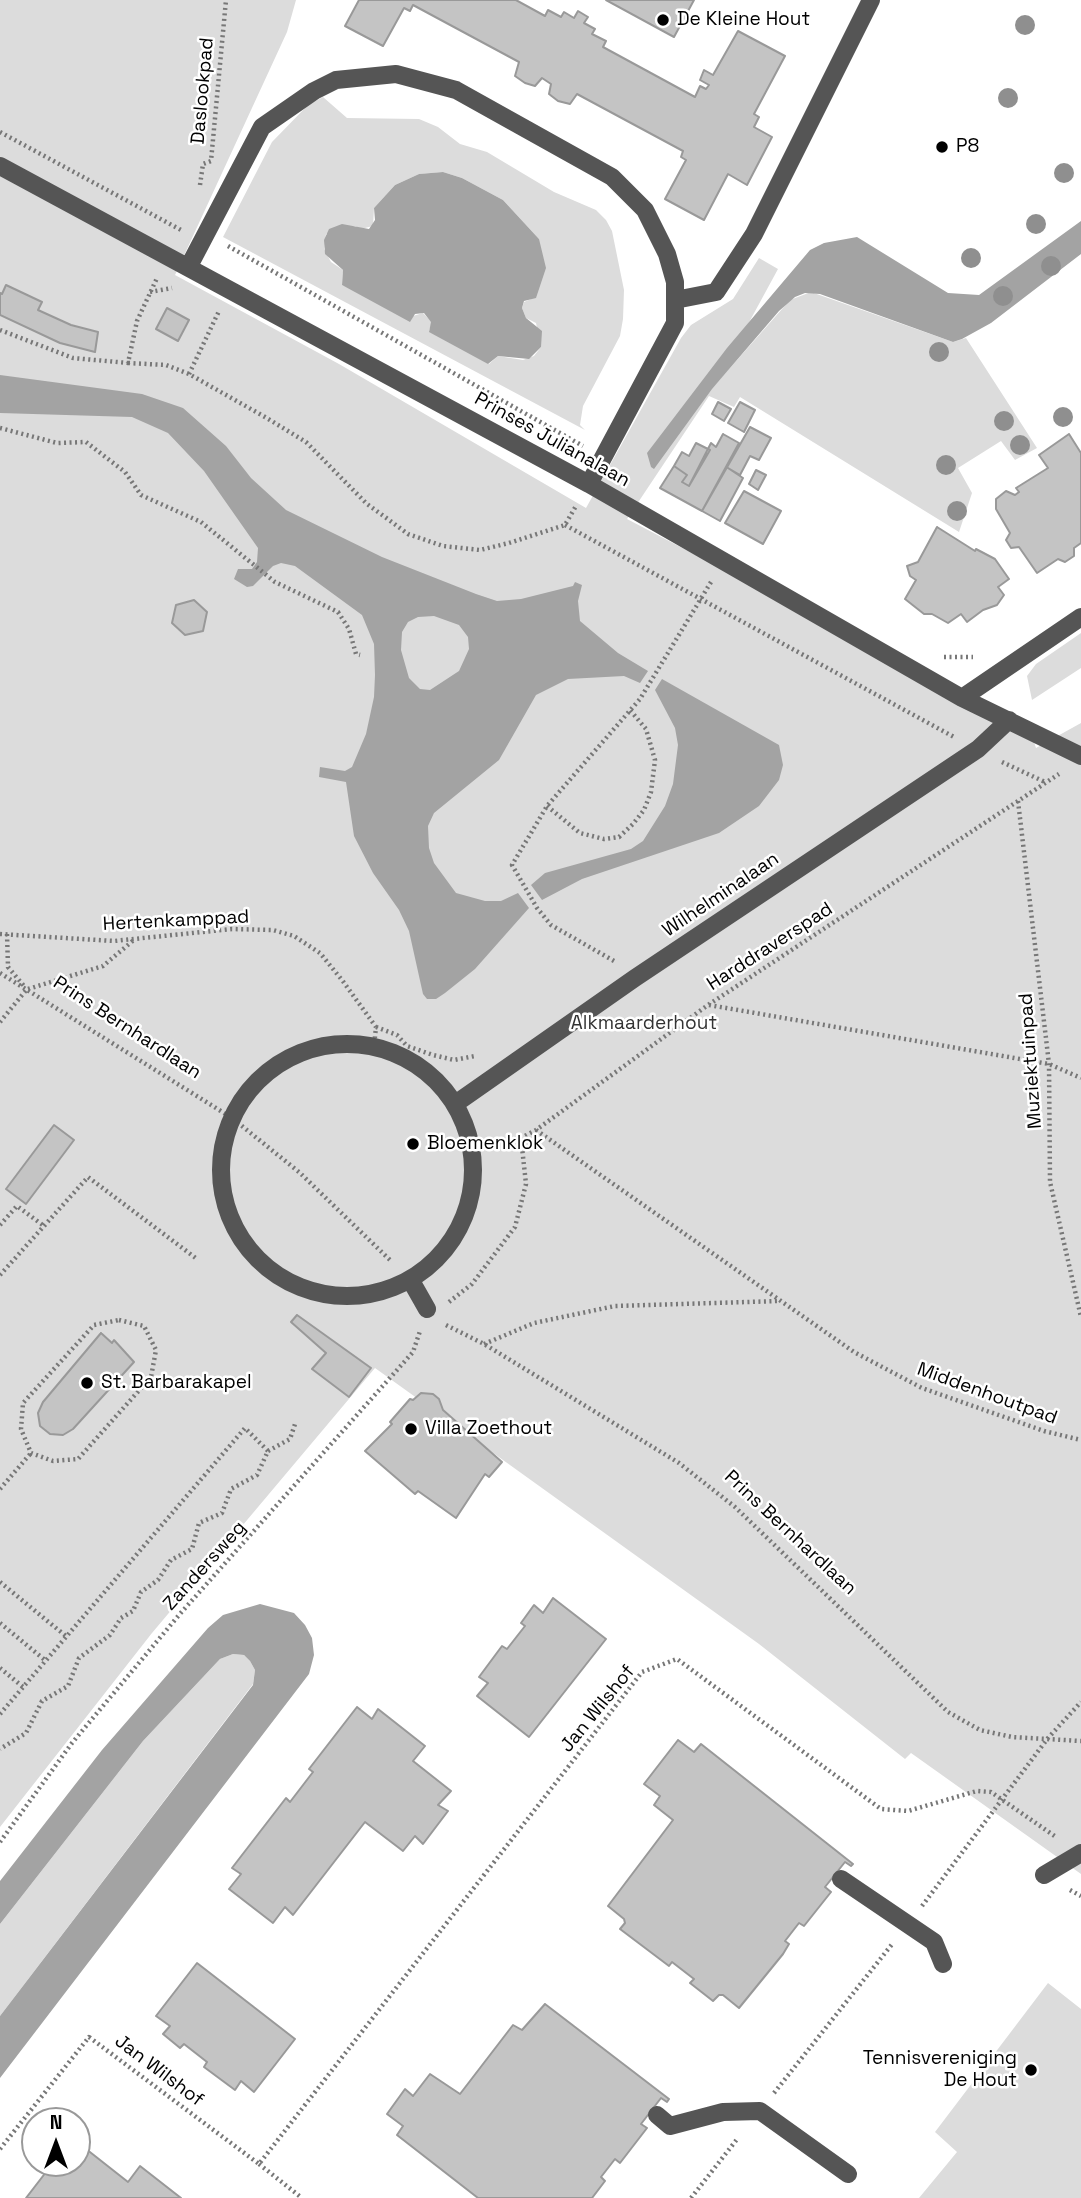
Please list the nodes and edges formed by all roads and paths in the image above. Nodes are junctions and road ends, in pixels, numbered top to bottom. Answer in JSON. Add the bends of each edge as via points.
{"nodes":[{"id":1,"x":226,"y":0,"type":"edge"},
{"id":2,"x":872,"y":0,"type":"edge"},
{"id":3,"x":0,"y":132,"type":"edge"},
{"id":4,"x":0,"y":166,"type":"edge"},
{"id":5,"x":199,"y":197,"type":"dead end"},
{"id":6,"x":188,"y":220,"type":"dead end"},
{"id":7,"x":183,"y":232,"type":"junction"},
{"id":8,"x":206,"y":234,"type":"junction"},
{"id":9,"x":169,"y":257,"type":"junction"},
{"id":10,"x":189,"y":267,"type":"junction"},
{"id":11,"x":230,"y":290,"type":"junction"},
{"id":12,"x":675,"y":300,"type":"junction"},
{"id":13,"x":0,"y":330,"type":"edge"},
{"id":14,"x":128,"y":363,"type":"junction"},
{"id":15,"x":189,"y":374,"type":"junction"},
{"id":16,"x":0,"y":428,"type":"edge"},
{"id":17,"x":603,"y":457,"type":"junction"},
{"id":18,"x":589,"y":484,"type":"junction"},
{"id":19,"x":565,"y":525,"type":"junction"},
{"id":20,"x":726,"y":561,"type":"junction"},
{"id":21,"x":700,"y":598,"type":"junction"},
{"id":22,"x":1081,"y":617,"type":"edge"},
{"id":23,"x":935,"y":653,"type":"dead end"},
{"id":24,"x":360,"y":655,"type":"dead end"},
{"id":25,"x":978,"y":656,"type":"dead end"},
{"id":26,"x":962,"y":698,"type":"junction"},
{"id":27,"x":630,"y":710,"type":"junction"},
{"id":28,"x":1009,"y":720,"type":"junction"},
{"id":29,"x":978,"y":749,"type":"junction"},
{"id":30,"x":1081,"y":756,"type":"edge"},
{"id":31,"x":1018,"y":801,"type":"junction"},
{"id":32,"x":547,"y":806,"type":"junction"},
{"id":33,"x":0,"y":934,"type":"edge"},
{"id":34,"x":7,"y":934,"type":"junction"},
{"id":35,"x":135,"y":939,"type":"junction"},
{"id":36,"x":605,"y":970,"type":"dead end"},
{"id":37,"x":0,"y":973,"type":"edge"},
{"id":38,"x":27,"y":989,"type":"junction"},
{"id":39,"x":708,"y":1005,"type":"junction"},
{"id":40,"x":0,"y":1022,"type":"edge"},
{"id":41,"x":376,"y":1027,"type":"junction"},
{"id":42,"x":374,"y":1046,"type":"junction"},
{"id":43,"x":485,"y":1049,"type":"dead end"},
{"id":44,"x":1049,"y":1064,"type":"junction"},
{"id":45,"x":1081,"y":1078,"type":"edge"},
{"id":46,"x":455,"y":1104,"type":"junction"},
{"id":47,"x":232,"y":1118,"type":"junction"},
{"id":48,"x":536,"y":1130,"type":"junction"},
{"id":49,"x":521,"y":1138,"type":"junction"},
{"id":50,"x":471,"y":1144,"type":"junction"},
{"id":51,"x":0,"y":1225,"type":"edge"},
{"id":52,"x":44,"y":1226,"type":"junction"},
{"id":53,"x":197,"y":1259,"type":"dead end"},
{"id":54,"x":0,"y":1275,"type":"edge"},
{"id":55,"x":410,"y":1279,"type":"junction"},
{"id":56,"x":780,"y":1301,"type":"junction"},
{"id":57,"x":434,"y":1316,"type":"junction"},
{"id":58,"x":1081,"y":1317,"type":"edge"},
{"id":59,"x":484,"y":1344,"type":"junction"},
{"id":60,"x":296,"y":1421,"type":"dead end"},
{"id":61,"x":1081,"y":1440,"type":"edge"},
{"id":62,"x":268,"y":1451,"type":"junction"},
{"id":63,"x":31,"y":1453,"type":"junction"},
{"id":64,"x":0,"y":1489,"type":"edge"},
{"id":65,"x":0,"y":1582,"type":"edge"},
{"id":66,"x":0,"y":1623,"type":"edge"},
{"id":67,"x":67,"y":1637,"type":"junction"},
{"id":68,"x":46,"y":1661,"type":"junction"},
{"id":69,"x":0,"y":1668,"type":"edge"},
{"id":70,"x":23,"y":1687,"type":"junction"},
{"id":71,"x":1081,"y":1702,"type":"edge"},
{"id":72,"x":0,"y":1714,"type":"edge"},
{"id":73,"x":1048,"y":1738,"type":"junction"},
{"id":74,"x":1081,"y":1741,"type":"edge"},
{"id":75,"x":0,"y":1749,"type":"edge"},
{"id":76,"x":1000,"y":1800,"type":"junction"},
{"id":77,"x":0,"y":1842,"type":"edge"},
{"id":78,"x":1081,"y":1854,"type":"edge"},
{"id":79,"x":1044,"y":1875,"type":"dead end"},
{"id":80,"x":841,"y":1879,"type":"dead end"},
{"id":81,"x":908,"y":1924,"type":"junction"},
{"id":82,"x":943,"y":1964,"type":"dead end"},
{"id":83,"x":760,"y":2110,"type":"junction"},
{"id":84,"x":657,"y":2115,"type":"dead end"},
{"id":85,"x":0,"y":2149,"type":"edge"},
{"id":86,"x":259,"y":2164,"type":"junction"},
{"id":87,"x":848,"y":2174,"type":"dead end"},
{"id":88,"x":302,"y":2198,"type":"edge"},
{"id":89,"x":691,"y":2198,"type":"edge"}],
"edges":[{"from":1,"to":5,"type":"path","name":"Daslookpad","via":[[211,161],[203,164]]},
{"from":2,"to":12,"type":"street","via":[[747,246],[716,292]]},
{"from":3,"to":7,"type":"path"},
{"from":4,"to":9,"type":"street","name":"Prinses Julianalaan"},
{"from":6,"to":7,"type":"path"},
{"from":7,"to":9,"type":"path"},
{"from":8,"to":10,"type":"street"},
{"from":8,"to":12,"type":"street","via":[[262,127],[336,80],[396,74],[456,90],[612,177],[645,210],[667,254]]},
{"from":8,"to":17,"type":"path"},
{"from":9,"to":10,"type":"street","name":"Prinses Julianalaan"},
{"from":9,"to":14,"type":"path","via":[[137,321]]},
{"from":10,"to":11,"type":"street","name":"Prinses Julianalaan"},
{"from":11,"to":15,"type":"path"},
{"from":11,"to":18,"type":"street","name":"Prinses Julianalaan"},
{"from":12,"to":17,"type":"street","via":[[675,323]]},
{"from":13,"to":14,"type":"path","via":[[73,358]]},
{"from":14,"to":15,"type":"path","via":[[166,365]]},
{"from":15,"to":19,"type":"path","via":[[306,442],[366,504],[408,534],[443,546],[480,550]]},
{"from":16,"to":24,"type":"path","via":[[57,443],[86,442],[125,472],[141,495],[222,537],[290,591],[338,612]]},
{"from":17,"to":18,"type":"street"},
{"from":18,"to":19,"type":"path"},
{"from":18,"to":20,"type":"street","name":"Prinses Julianalaan"},
{"from":19,"to":21,"type":"path"},
{"from":20,"to":21,"type":"path"},
{"from":20,"to":26,"type":"street","name":"Prinses Julianalaan"},
{"from":21,"to":27,"type":"path","via":[[660,669]]},
{"from":21,"to":29,"type":"path"},
{"from":22,"to":26,"type":"street"},
{"from":23,"to":25,"type":"path","via":[[967,659]]},
{"from":26,"to":28,"type":"street","name":"Prinses Julianalaan"},
{"from":27,"to":32,"type":"path"},
{"from":27,"to":32,"type":"path","via":[[646,729],[655,760],[651,792],[633,824],[619,837],[604,839],[580,833]]},
{"from":28,"to":29,"type":"street","name":"Wilhelminalaan"},
{"from":28,"to":30,"type":"street","name":"Prinses Julianalaan"},
{"from":29,"to":31,"type":"path","name":"Harddraverspad","via":[[1046,783]]},
{"from":29,"to":46,"type":"street","name":"Wilhelminalaan"},
{"from":31,"to":39,"type":"path","name":"Harddraverspad"},
{"from":31,"to":44,"type":"path","name":"Muziektuinpad"},
{"from":32,"to":36,"type":"path","via":[[512,865],[551,925],[616,962]]},
{"from":33,"to":34,"type":"path","name":"Hertenkamppad"},
{"from":34,"to":35,"type":"path","name":"Hertenkamppad"},
{"from":34,"to":38,"type":"path","via":[[8,967]]},
{"from":35,"to":38,"type":"path","via":[[103,966]]},
{"from":35,"to":41,"type":"path","name":"Hertenkamppad","via":[[232,929],[273,930],[294,936],[320,953]]},
{"from":37,"to":38,"type":"path","name":"Prins Bernhardlaan"},
{"from":38,"to":40,"type":"path"},
{"from":38,"to":47,"type":"path","name":"Prins Bernhardlaan"},
{"from":39,"to":44,"type":"path"},
{"from":39,"to":48,"type":"path","name":"Harddraverspad"},
{"from":41,"to":42,"type":"path"},
{"from":41,"to":43,"type":"path","via":[[397,1035],[407,1046],[454,1060]]},
{"from":42,"to":46,"type":"street","via":[[421,1067]]},
{"from":42,"to":47,"type":"street","via":[[346,1044],[291,1057],[247,1093]]},
{"from":44,"to":45,"type":"path"},
{"from":44,"to":58,"type":"path","name":"Muziektuinpad","via":[[1050,1182]]},
{"from":46,"to":50,"type":"street"},
{"from":47,"to":55,"type":"path","name":"Prins Bernhardlaan","via":[[299,1172]]},
{"from":47,"to":55,"type":"street","via":[[225,1138],[222,1182],[233,1223],[257,1257],[290,1282],[329,1294],[371,1293]]},
{"from":48,"to":49,"type":"path","name":"Harddraverspad"},
{"from":48,"to":56,"type":"path","name":"Middenhoutpad"},
{"from":49,"to":50,"type":"path","name":"Harddraverspad"},
{"from":49,"to":57,"type":"path","name":"Zandersweg","via":[[526,1184],[515,1227],[472,1284]]},
{"from":50,"to":55,"type":"street","via":[[471,1197],[462,1222],[449,1245]]},
{"from":51,"to":52,"type":"path","via":[[17,1206]]},
{"from":52,"to":53,"type":"path","via":[[88,1177]]},
{"from":52,"to":54,"type":"path"},
{"from":55,"to":57,"type":"street"},
{"from":56,"to":59,"type":"path","via":[[615,1306],[534,1323]]},
{"from":56,"to":61,"type":"path","name":"Middenhoutpad","via":[[854,1352],[922,1388]]},
{"from":57,"to":59,"type":"path","name":"Prins Bernhardlaan"},
{"from":57,"to":77,"type":"path","name":"Zandersweg","via":[[413,1352],[72,1743]]},
{"from":59,"to":73,"type":"path","name":"Prins Bernhardlaan","via":[[679,1463],[736,1507],[948,1712],[980,1730]]},
{"from":60,"to":62,"type":"path","via":[[290,1438]]},
{"from":62,"to":67,"type":"path","via":[[245,1428]]},
{"from":62,"to":75,"type":"path","via":[[257,1475],[231,1489],[222,1513],[199,1523],[192,1549],[171,1560],[110,1636],[79,1658],[68,1686],[42,1701],[26,1733]]},
{"from":63,"to":63,"type":"path","via":[[53,1461],[78,1459],[151,1377],[156,1350],[144,1326],[119,1320],[94,1325],[23,1403],[21,1429]]},
{"from":63,"to":64,"type":"path"},
{"from":65,"to":67,"type":"path"},
{"from":66,"to":68,"type":"path"},
{"from":67,"to":68,"type":"path"},
{"from":68,"to":70,"type":"path"},
{"from":69,"to":70,"type":"path"},
{"from":70,"to":72,"type":"path"},
{"from":71,"to":73,"type":"path"},
{"from":73,"to":74,"type":"path","name":"Prins Bernhardlaan"},
{"from":73,"to":76,"type":"path"},
{"from":76,"to":78,"type":"path","name":"Jan Wilshof"},
{"from":76,"to":81,"type":"path"},
{"from":76,"to":86,"type":"path","name":"Jan Wilshof","via":[[991,1792],[976,1791],[908,1811],[881,1809],[677,1659],[642,1672]]},
{"from":78,"to":79,"type":"street"},
{"from":80,"to":81,"type":"street"},
{"from":81,"to":82,"type":"street","via":[[934,1942]]},
{"from":81,"to":83,"type":"path"},
{"from":83,"to":84,"type":"street","via":[[723,2112],[670,2126]]},
{"from":83,"to":87,"type":"street"},
{"from":83,"to":89,"type":"path"},
{"from":85,"to":86,"type":"path","name":"Jan Wilshof","via":[[89,2036]]},
{"from":86,"to":88,"type":"path","name":"Jan Wilshof"}]}
